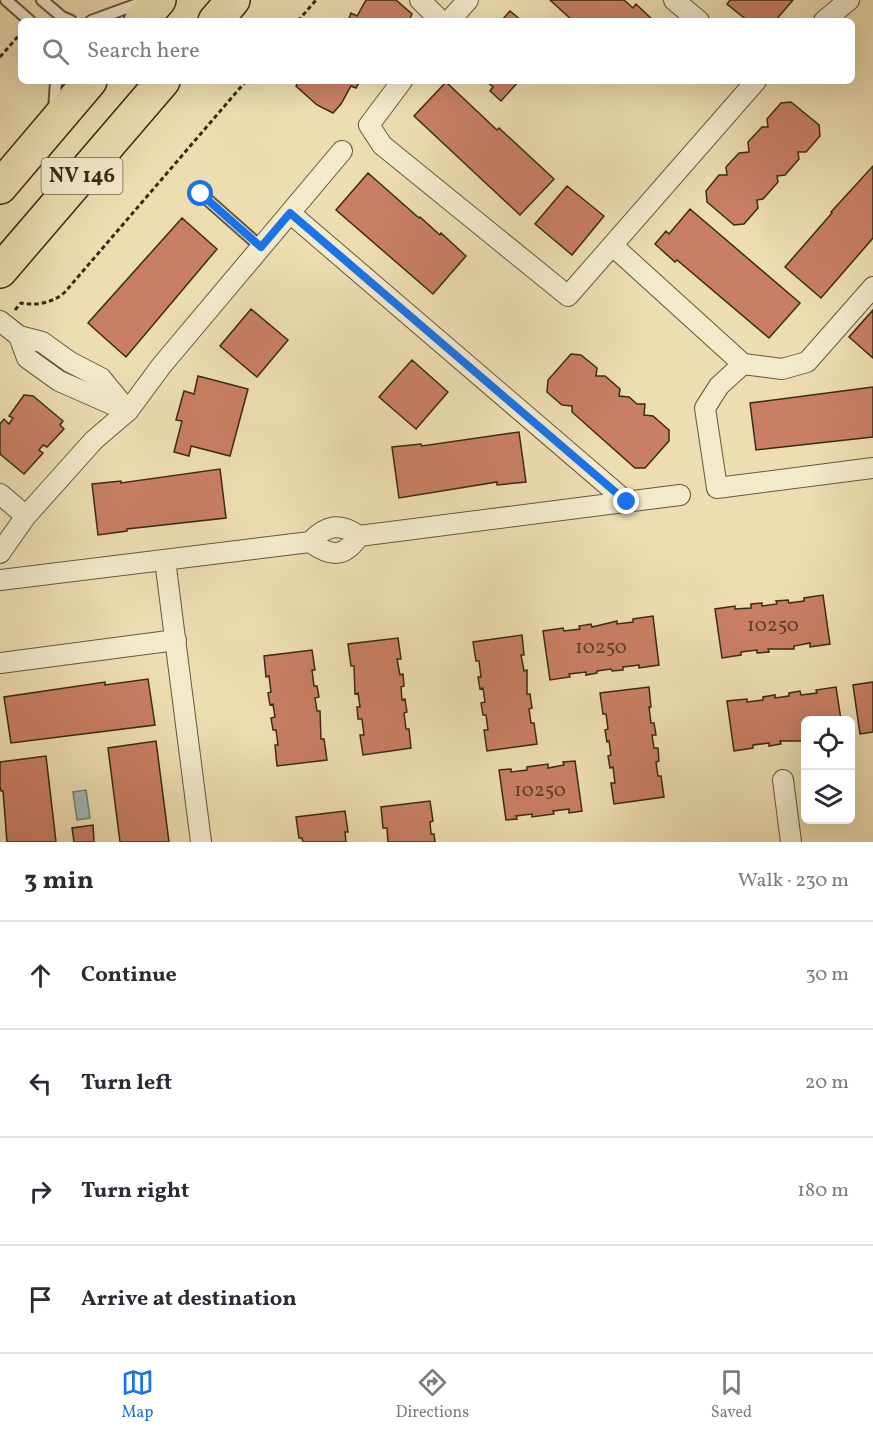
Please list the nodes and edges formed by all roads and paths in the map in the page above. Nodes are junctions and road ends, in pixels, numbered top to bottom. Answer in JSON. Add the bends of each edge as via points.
{"nodes":[{"id":1,"x":6,"y":0,"type":"edge"},
{"id":2,"x":42,"y":0,"type":"edge"},
{"id":3,"x":149,"y":0,"type":"edge"},
{"id":4,"x":159,"y":0,"type":"edge"},
{"id":5,"x":233,"y":0,"type":"edge"},
{"id":6,"x":316,"y":0,"type":"edge"},
{"id":7,"x":420,"y":0,"type":"edge"},
{"id":8,"x":674,"y":0,"type":"edge"},
{"id":9,"x":849,"y":0,"type":"edge"},
{"id":10,"x":465,"y":1,"type":"edge"},
{"id":11,"x":27,"y":18,"type":"edge"},
{"id":12,"x":64,"y":18,"type":"edge"},
{"id":13,"x":100,"y":18,"type":"edge"},
{"id":14,"x":144,"y":18,"type":"edge"},
{"id":15,"x":218,"y":18,"type":"edge"},
{"id":16,"x":301,"y":18,"type":"edge"},
{"id":17,"x":438,"y":18,"type":"edge"},
{"id":18,"x":451,"y":18,"type":"edge"},
{"id":19,"x":695,"y":18,"type":"edge"},
{"id":20,"x":828,"y":18,"type":"edge"},
{"id":21,"x":18,"y":36,"type":"edge"},
{"id":22,"x":0,"y":57,"type":"edge"},
{"id":23,"x":56,"y":84,"type":"edge"},
{"id":24,"x":87,"y":84,"type":"edge"},
{"id":25,"x":161,"y":84,"type":"edge"},
{"id":26,"x":243,"y":84,"type":"edge"},
{"id":27,"x":400,"y":84,"type":"edge"},
{"id":28,"x":753,"y":84,"type":"edge"},
{"id":29,"x":52,"y":126,"type":"junction"},
{"id":30,"x":342,"y":151,"type":"dead end"},
{"id":31,"x":0,"y":187,"type":"edge"},
{"id":32,"x":201,"y":194,"type":"dead end"},
{"id":33,"x":290,"y":213,"type":"junction"},
{"id":34,"x":613,"y":246,"type":"junction"},
{"id":35,"x":261,"y":247,"type":"junction"},
{"id":36,"x":0,"y":272,"type":"edge"},
{"id":37,"x":873,"y":287,"type":"edge"},
{"id":38,"x":21,"y":303,"type":"dead end"},
{"id":39,"x":0,"y":321,"type":"edge"},
{"id":40,"x":743,"y":364,"type":"junction"},
{"id":41,"x":128,"y":411,"type":"junction"},
{"id":42,"x":873,"y":468,"type":"edge"},
{"id":43,"x":0,"y":494,"type":"edge"},
{"id":44,"x":680,"y":495,"type":"dead end"},
{"id":45,"x":627,"y":502,"type":"junction"},
{"id":46,"x":26,"y":516,"type":"junction"},
{"id":47,"x":0,"y":553,"type":"edge"},
{"id":48,"x":165,"y":560,"type":"junction"},
{"id":49,"x":0,"y":580,"type":"edge"},
{"id":50,"x":176,"y":640,"type":"junction"},
{"id":51,"x":0,"y":663,"type":"edge"},
{"id":52,"x":783,"y":780,"type":"dead end"},
{"id":53,"x":201,"y":842,"type":"edge"},
{"id":54,"x":791,"y":842,"type":"edge"}],
"edges":[{"from":1,"to":11,"type":"lane"},
{"from":2,"to":12,"type":"lane"},
{"from":3,"to":13,"type":"lane"},
{"from":4,"to":14,"type":"highway"},
{"from":5,"to":15,"type":"highway"},
{"from":6,"to":16,"type":"path"},
{"from":7,"to":17,"type":"street"},
{"from":8,"to":19,"type":"street"},
{"from":9,"to":20,"type":"street"},
{"from":10,"to":18,"type":"street"},
{"from":21,"to":22,"type":"path"},
{"from":23,"to":29,"type":"lane"},
{"from":24,"to":29,"type":"highway","number":"NV 146"},
{"from":25,"to":36,"type":"highway","number":"NV 146"},
{"from":26,"to":38,"type":"path","via":[[64,292],[51,301]]},
{"from":27,"to":34,"type":"street","via":[[369,125],[382,145],[568,296]]},
{"from":28,"to":34,"type":"street"},
{"from":29,"to":31,"type":"highway","number":"NV 146"},
{"from":30,"to":33,"type":"street"},
{"from":32,"to":35,"type":"lane"},
{"from":33,"to":35,"type":"street"},
{"from":33,"to":45,"type":"street"},
{"from":34,"to":40,"type":"street"},
{"from":35,"to":41,"type":"street"},
{"from":37,"to":40,"type":"street","via":[[807,362],[782,369]]},
{"from":39,"to":41,"type":"street","via":[[19,336],[42,342],[100,378]]},
{"from":40,"to":42,"type":"street","via":[[719,386],[705,408],[717,488]]},
{"from":41,"to":46,"type":"street","via":[[94,440]]},
{"from":43,"to":46,"type":"street"},
{"from":44,"to":45,"type":"street"},
{"from":45,"to":48,"type":"street","via":[[359,536],[337,554],[310,542]]},
{"from":46,"to":47,"type":"street"},
{"from":48,"to":49,"type":"street"},
{"from":48,"to":50,"type":"street"},
{"from":50,"to":51,"type":"street"},
{"from":50,"to":53,"type":"street"},
{"from":52,"to":54,"type":"street"}]}
